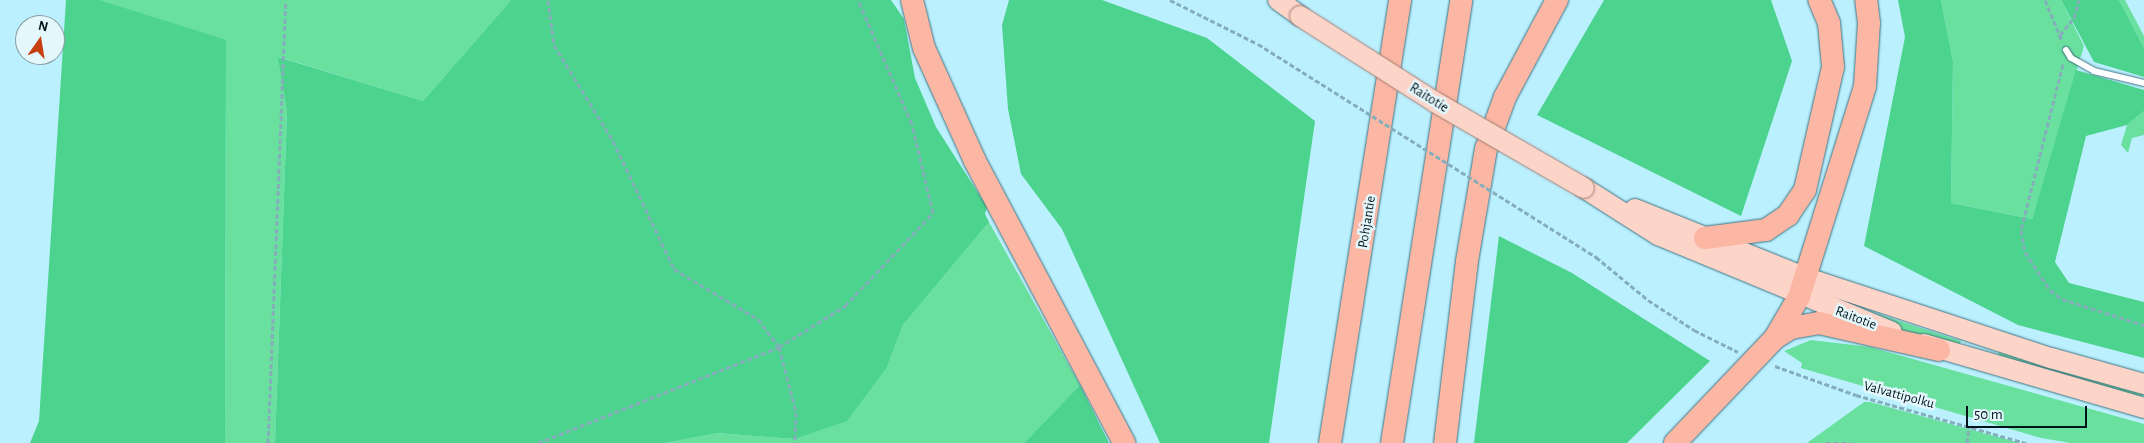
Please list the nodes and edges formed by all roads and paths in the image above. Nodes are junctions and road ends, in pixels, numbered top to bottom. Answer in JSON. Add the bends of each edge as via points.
{"nodes":[{"id":1,"x":286,"y":0,"type":"edge"},
{"id":2,"x":548,"y":0,"type":"edge"},
{"id":3,"x":858,"y":0,"type":"edge"},
{"id":4,"x":912,"y":0,"type":"edge"},
{"id":5,"x":1170,"y":0,"type":"edge"},
{"id":6,"x":1278,"y":0,"type":"edge"},
{"id":7,"x":1400,"y":0,"type":"edge"},
{"id":8,"x":1461,"y":0,"type":"edge"},
{"id":9,"x":1557,"y":0,"type":"edge"},
{"id":10,"x":1819,"y":0,"type":"edge"},
{"id":11,"x":1866,"y":0,"type":"edge"},
{"id":12,"x":2045,"y":0,"type":"edge"},
{"id":13,"x":2079,"y":0,"type":"edge"},
{"id":14,"x":2060,"y":36,"type":"junction"},
{"id":15,"x":2066,"y":50,"type":"junction"},
{"id":16,"x":2144,"y":83,"type":"edge"},
{"id":17,"x":1584,"y":188,"type":"junction"},
{"id":18,"x":1705,"y":238,"type":"junction"},
{"id":19,"x":1803,"y":287,"type":"junction"},
{"id":20,"x":2144,"y":325,"type":"edge"},
{"id":21,"x":1775,"y":338,"type":"junction"},
{"id":22,"x":779,"y":347,"type":"junction"},
{"id":23,"x":1939,"y":350,"type":"junction"},
{"id":24,"x":1745,"y":355,"type":"dead end"},
{"id":25,"x":1767,"y":363,"type":"dead end"},
{"id":26,"x":2144,"y":384,"type":"edge"},
{"id":27,"x":2144,"y":408,"type":"edge"},
{"id":28,"x":1969,"y":426,"type":"junction"},
{"id":29,"x":268,"y":443,"type":"edge"},
{"id":30,"x":538,"y":443,"type":"edge"},
{"id":31,"x":795,"y":443,"type":"edge"},
{"id":32,"x":1124,"y":443,"type":"edge"},
{"id":33,"x":1330,"y":443,"type":"edge"},
{"id":34,"x":1392,"y":443,"type":"edge"},
{"id":35,"x":1445,"y":443,"type":"edge"},
{"id":36,"x":1675,"y":443,"type":"edge"},
{"id":37,"x":1826,"y":443,"type":"edge"},
{"id":38,"x":1850,"y":443,"type":"edge"},
{"id":39,"x":1967,"y":443,"type":"edge"},
{"id":40,"x":2026,"y":443,"type":"edge"}],
"edges":[{"from":1,"to":29,"type":"path"},
{"from":2,"to":22,"type":"path","via":[[554,45],[613,141],[674,269],[758,318]]},
{"from":3,"to":22,"type":"path","via":[[912,124],[933,214],[845,306]]},
{"from":4,"to":32,"type":"highway","via":[[924,48],[975,161]]},
{"from":5,"to":24,"type":"path","bridge":true,"via":[[1258,44],[1596,257],[1694,330]]},
{"from":6,"to":17,"type":"main road","name":"Raitotie","bridge":true,"via":[[1435,102]]},
{"from":7,"to":33,"type":"highway","name":"Pohjantie"},
{"from":8,"to":34,"type":"highway"},
{"from":9,"to":35,"type":"highway","via":[[1505,97],[1486,149],[1466,261]]},
{"from":10,"to":18,"type":"highway","via":[[1829,24],[1833,67],[1806,190],[1788,215],[1766,230]]},
{"from":11,"to":19,"type":"highway","via":[[1870,23],[1865,86]]},
{"from":12,"to":14,"type":"path"},
{"from":13,"to":14,"type":"path","via":[[2074,18]]},
{"from":14,"to":15,"type":"path"},
{"from":15,"to":16,"type":"lane","via":[[2071,58],[2094,71]]},
{"from":15,"to":20,"type":"path","via":[[2021,230],[2025,252],[2050,290],[2088,310]]},
{"from":17,"to":18,"type":"main road","name":"Raitotie"},
{"from":17,"to":19,"type":"main road","name":"Raitotie","via":[[1658,234]]},
{"from":18,"to":19,"type":"main road","name":"Raitotie"},
{"from":19,"to":21,"type":"highway"},
{"from":19,"to":23,"type":"main road","name":"Raitotie"},
{"from":19,"to":26,"type":"main road","name":"Raitotie"},
{"from":21,"to":23,"type":"highway","via":[[1790,328],[1820,322]]},
{"from":21,"to":36,"type":"highway"},
{"from":22,"to":30,"type":"path"},
{"from":22,"to":31,"type":"path","via":[[796,412]]},
{"from":23,"to":27,"type":"main road","name":"Raitotie"},
{"from":25,"to":28,"type":"path","name":"Valvattipolku","via":[[1856,395]]},
{"from":28,"to":39,"type":"path"},
{"from":28,"to":40,"type":"path","name":"Valvattipolku"},
{"from":37,"to":38,"type":"path"}]}
